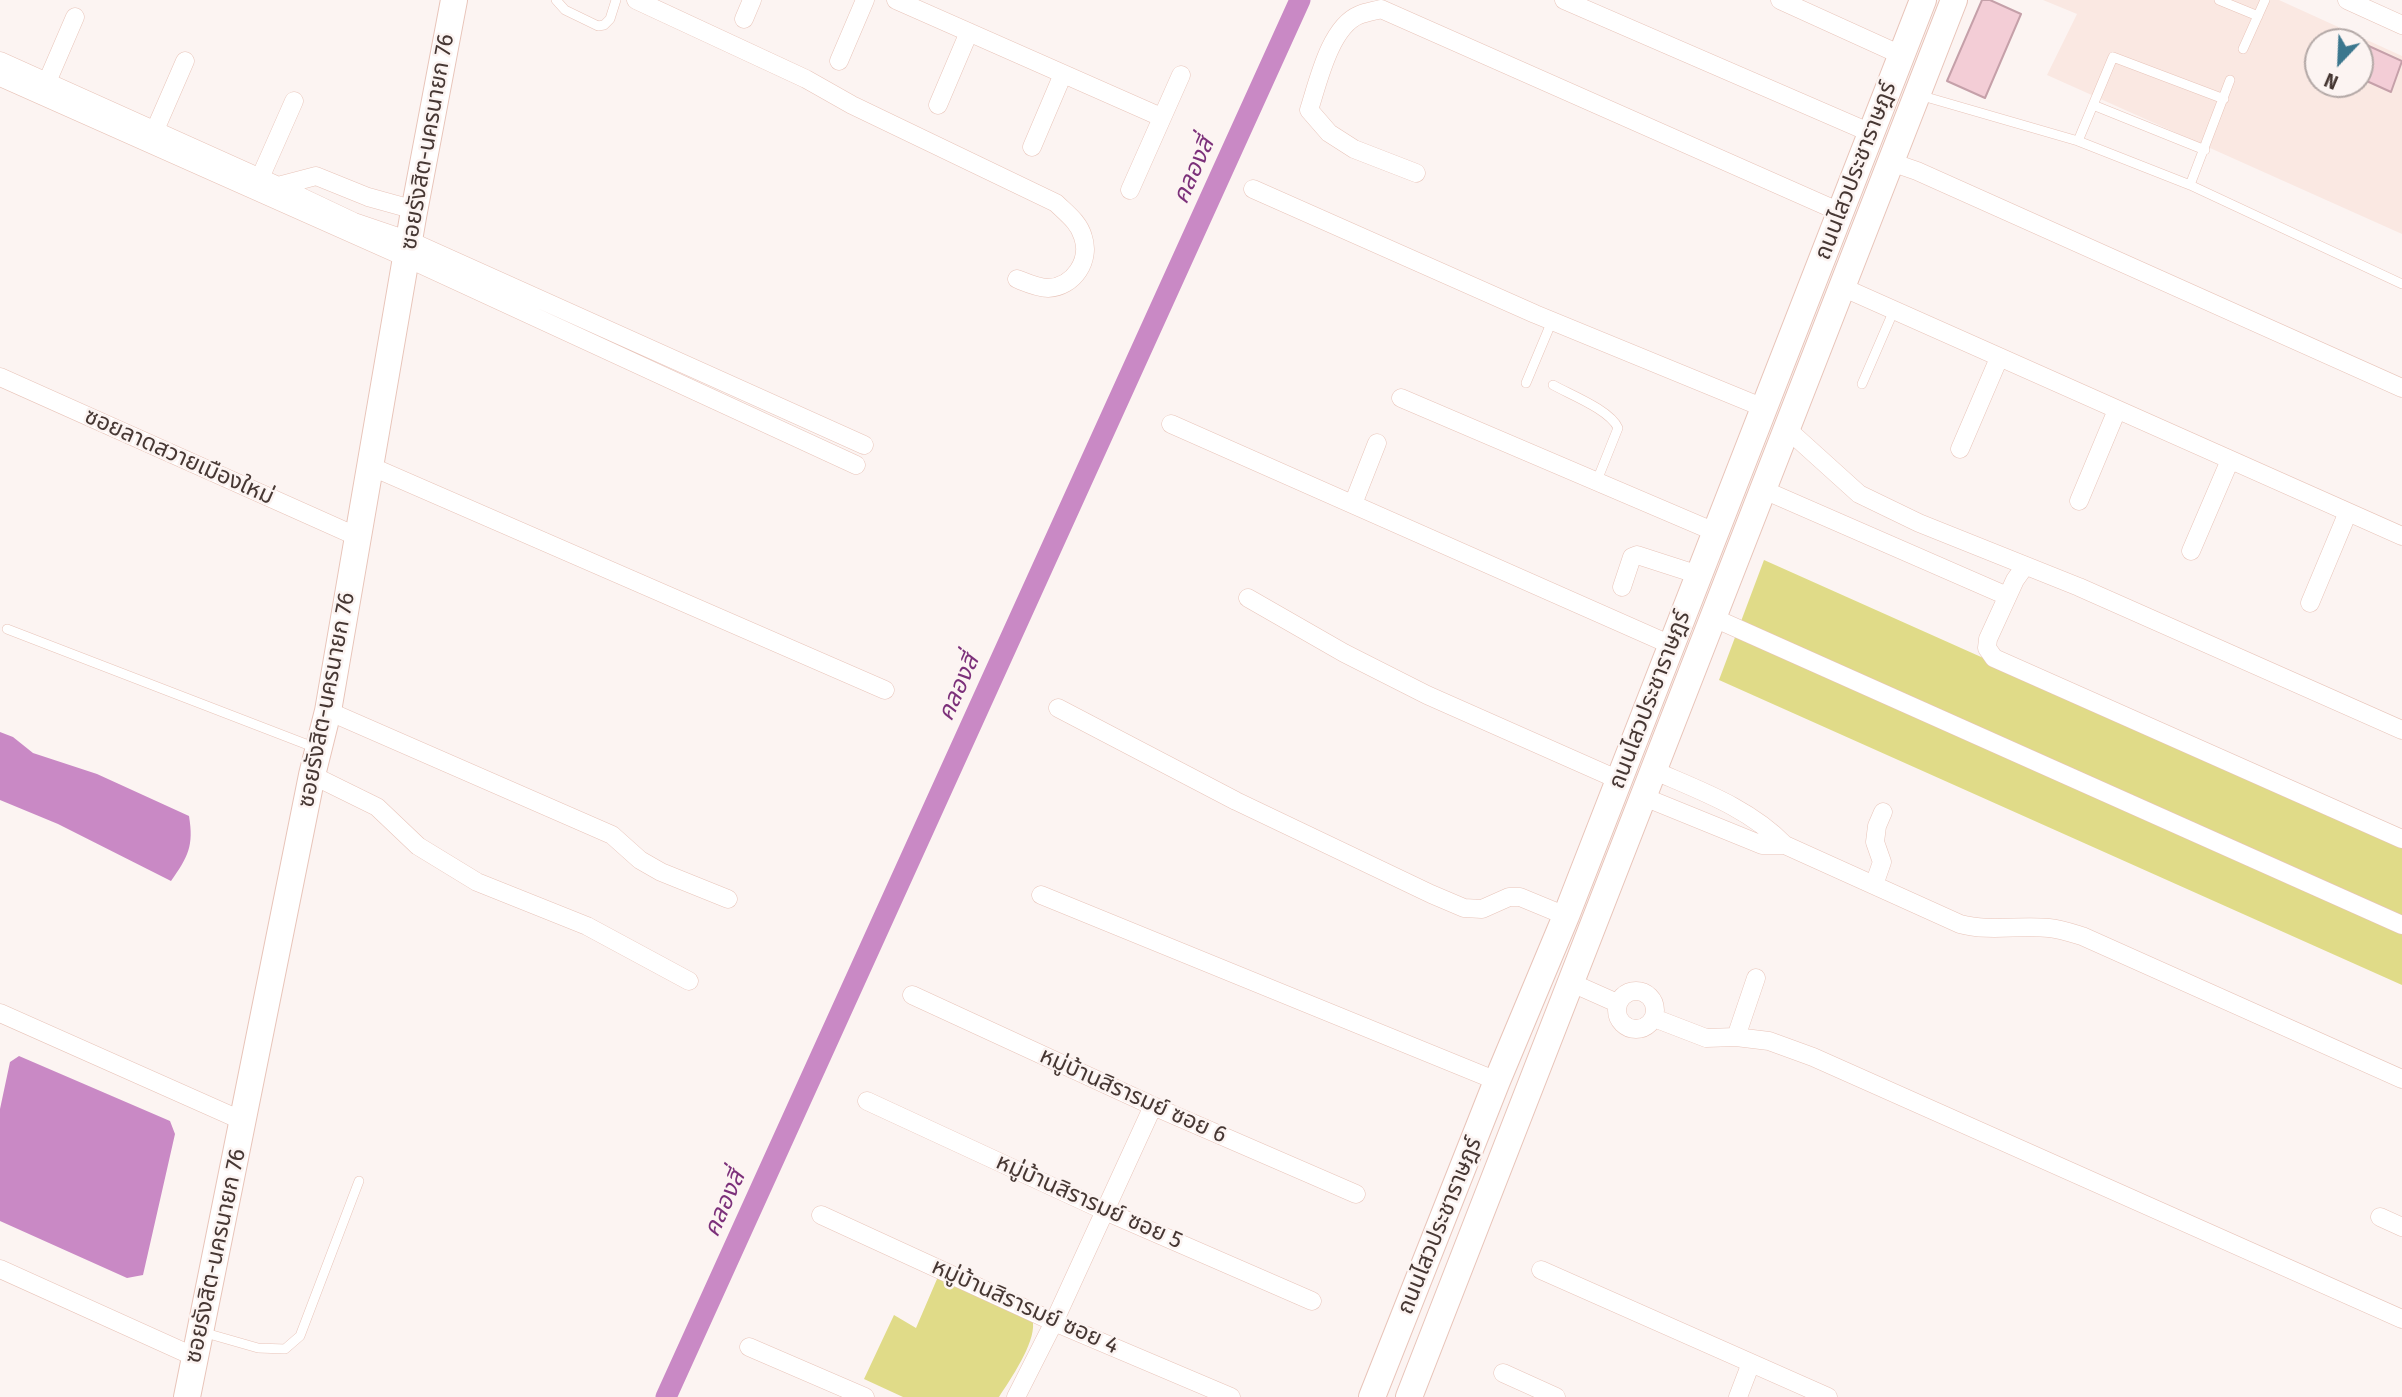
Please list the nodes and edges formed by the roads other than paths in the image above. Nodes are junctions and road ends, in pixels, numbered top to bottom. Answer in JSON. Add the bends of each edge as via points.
{"nodes":[{"id":1,"x":454,"y":0,"type":"edge"},
{"id":2,"x":556,"y":0,"type":"edge"},
{"id":3,"x":616,"y":0,"type":"edge"},
{"id":4,"x":636,"y":0,"type":"edge"},
{"id":5,"x":752,"y":0,"type":"edge"},
{"id":6,"x":865,"y":0,"type":"edge"},
{"id":7,"x":896,"y":0,"type":"edge"},
{"id":8,"x":1564,"y":0,"type":"edge"},
{"id":9,"x":1780,"y":0,"type":"edge"},
{"id":10,"x":1923,"y":0,"type":"edge"},
{"id":11,"x":1954,"y":0,"type":"edge"},
{"id":12,"x":2219,"y":0,"type":"edge"},
{"id":13,"x":2265,"y":0,"type":"edge"},
{"id":14,"x":2347,"y":0,"type":"edge"},
{"id":15,"x":2258,"y":16,"type":"junction"},
{"id":16,"x":75,"y":17,"type":"dead end"},
{"id":17,"x":744,"y":19,"type":"dead end"},
{"id":18,"x":2402,"y":25,"type":"edge"},
{"id":19,"x":969,"y":32,"type":"junction"},
{"id":20,"x":2243,"y":49,"type":"dead end"},
{"id":21,"x":1901,"y":55,"type":"junction"},
{"id":22,"x":0,"y":61,"type":"edge"},
{"id":23,"x":185,"y":61,"type":"dead end"},
{"id":24,"x":839,"y":61,"type":"dead end"},
{"id":25,"x":1063,"y":74,"type":"junction"},
{"id":26,"x":1181,"y":75,"type":"dead end"},
{"id":27,"x":0,"y":77,"type":"edge"},
{"id":28,"x":2230,"y":80,"type":"dead end"},
{"id":29,"x":47,"y":82,"type":"junction"},
{"id":30,"x":1917,"y":94,"type":"junction"},
{"id":31,"x":2224,"y":99,"type":"junction"},
{"id":32,"x":294,"y":101,"type":"dead end"},
{"id":33,"x":938,"y":105,"type":"dead end"},
{"id":34,"x":2093,"y":105,"type":"junction"},
{"id":35,"x":1161,"y":117,"type":"junction"},
{"id":36,"x":155,"y":131,"type":"junction"},
{"id":37,"x":1871,"y":133,"type":"junction"},
{"id":38,"x":2078,"y":141,"type":"junction"},
{"id":39,"x":1032,"y":146,"type":"dead end"},
{"id":40,"x":2205,"y":150,"type":"junction"},
{"id":41,"x":1891,"y":162,"type":"junction"},
{"id":42,"x":1416,"y":173,"type":"dead end"},
{"id":43,"x":260,"y":178,"type":"junction"},
{"id":44,"x":2190,"y":185,"type":"junction"},
{"id":45,"x":278,"y":186,"type":"junction"},
{"id":46,"x":1253,"y":189,"type":"dead end"},
{"id":47,"x":1130,"y":190,"type":"dead end"},
{"id":48,"x":415,"y":210,"type":"junction"},
{"id":49,"x":1840,"y":212,"type":"junction"},
{"id":50,"x":408,"y":249,"type":"junction"},
{"id":51,"x":1017,"y":279,"type":"dead end"},
{"id":52,"x":2402,"y":284,"type":"edge"},
{"id":53,"x":1842,"y":287,"type":"junction"},
{"id":54,"x":1894,"y":310,"type":"junction"},
{"id":55,"x":1552,"y":321,"type":"junction"},
{"id":56,"x":1999,"y":358,"type":"junction"},
{"id":57,"x":0,"y":377,"type":"edge"},
{"id":58,"x":1526,"y":383,"type":"dead end"},
{"id":59,"x":1862,"y":384,"type":"dead end"},
{"id":60,"x":1553,"y":385,"type":"dead end"},
{"id":61,"x":2402,"y":388,"type":"edge"},
{"id":62,"x":1401,"y":398,"type":"dead end"},
{"id":63,"x":1764,"y":408,"type":"junction"},
{"id":64,"x":2117,"y":410,"type":"junction"},
{"id":65,"x":1171,"y":424,"type":"dead end"},
{"id":66,"x":1787,"y":429,"type":"junction"},
{"id":67,"x":1377,"y":443,"type":"dead end"},
{"id":68,"x":864,"y":445,"type":"dead end"},
{"id":69,"x":1961,"y":449,"type":"dead end"},
{"id":70,"x":2230,"y":460,"type":"junction"},
{"id":71,"x":856,"y":465,"type":"dead end"},
{"id":72,"x":370,"y":466,"type":"junction"},
{"id":73,"x":1596,"y":483,"type":"junction"},
{"id":74,"x":1764,"y":489,"type":"junction"},
{"id":75,"x":2079,"y":501,"type":"dead end"},
{"id":76,"x":1353,"y":504,"type":"junction"},
{"id":77,"x":2348,"y":512,"type":"junction"},
{"id":78,"x":1919,"y":523,"type":"junction"},
{"id":79,"x":1715,"y":532,"type":"junction"},
{"id":80,"x":2402,"y":536,"type":"edge"},
{"id":81,"x":358,"y":537,"type":"junction"},
{"id":82,"x":2192,"y":551,"type":"dead end"},
{"id":83,"x":1904,"y":552,"type":"junction"},
{"id":84,"x":2025,"y":566,"type":"junction"},
{"id":85,"x":1699,"y":575,"type":"junction"},
{"id":86,"x":1622,"y":587,"type":"dead end"},
{"id":87,"x":2007,"y":596,"type":"junction"},
{"id":88,"x":1248,"y":598,"type":"dead end"},
{"id":89,"x":2310,"y":603,"type":"dead end"},
{"id":90,"x":1714,"y":618,"type":"junction"},
{"id":91,"x":7,"y":629,"type":"dead end"},
{"id":92,"x":1671,"y":645,"type":"junction"},
{"id":93,"x":885,"y":690,"type":"dead end"},
{"id":94,"x":1058,"y":708,"type":"dead end"},
{"id":95,"x":328,"y":710,"type":"junction"},
{"id":96,"x":2402,"y":730,"type":"edge"},
{"id":97,"x":318,"y":748,"type":"junction"},
{"id":98,"x":1655,"y":771,"type":"junction"},
{"id":99,"x":312,"y":775,"type":"junction"},
{"id":100,"x":1619,"y":780,"type":"junction"},
{"id":101,"x":1644,"y":797,"type":"junction"},
{"id":102,"x":1883,"y":812,"type":"dead end"},
{"id":103,"x":2402,"y":839,"type":"edge"},
{"id":104,"x":1785,"y":845,"type":"junction"},
{"id":105,"x":1874,"y":885,"type":"junction"},
{"id":106,"x":1041,"y":895,"type":"dead end"},
{"id":107,"x":727,"y":899,"type":"dead end"},
{"id":108,"x":1566,"y":916,"type":"junction"},
{"id":109,"x":2402,"y":925,"type":"edge"},
{"id":110,"x":1756,"y":978,"type":"dead end"},
{"id":111,"x":688,"y":981,"type":"dead end"},
{"id":112,"x":1572,"y":983,"type":"junction"},
{"id":113,"x":912,"y":995,"type":"dead end"},
{"id":114,"x":1617,"y":1003,"type":"junction"},
{"id":115,"x":0,"y":1013,"type":"edge"},
{"id":116,"x":1654,"y":1018,"type":"junction"},
{"id":117,"x":1736,"y":1037,"type":"junction"},
{"id":118,"x":2402,"y":1079,"type":"edge"},
{"id":119,"x":1497,"y":1081,"type":"junction"},
{"id":120,"x":867,"y":1101,"type":"dead end"},
{"id":121,"x":1153,"y":1106,"type":"junction"},
{"id":122,"x":243,"y":1121,"type":"junction"},
{"id":123,"x":359,"y":1181,"type":"dead end"},
{"id":124,"x":1356,"y":1194,"type":"dead end"},
{"id":125,"x":1105,"y":1211,"type":"junction"},
{"id":126,"x":821,"y":1215,"type":"dead end"},
{"id":127,"x":2381,"y":1217,"type":"dead end"},
{"id":128,"x":2402,"y":1227,"type":"edge"},
{"id":129,"x":0,"y":1269,"type":"edge"},
{"id":130,"x":1541,"y":1270,"type":"dead end"},
{"id":131,"x":1312,"y":1301,"type":"dead end"},
{"id":132,"x":2402,"y":1319,"type":"edge"},
{"id":133,"x":1054,"y":1322,"type":"junction"},
{"id":134,"x":202,"y":1332,"type":"junction"},
{"id":135,"x":750,"y":1347,"type":"dead end"},
{"id":136,"x":1391,"y":1350,"type":"junction"},
{"id":137,"x":195,"y":1357,"type":"junction"},
{"id":138,"x":1423,"y":1362,"type":"junction"},
{"id":139,"x":1751,"y":1363,"type":"junction"},
{"id":140,"x":1503,"y":1373,"type":"dead end"},
{"id":141,"x":187,"y":1397,"type":"edge"},
{"id":142,"x":865,"y":1397,"type":"edge"},
{"id":143,"x":1016,"y":1397,"type":"edge"},
{"id":144,"x":1231,"y":1397,"type":"edge"},
{"id":145,"x":1372,"y":1397,"type":"edge"},
{"id":146,"x":1409,"y":1397,"type":"edge"},
{"id":147,"x":1556,"y":1397,"type":"edge"},
{"id":148,"x":1738,"y":1397,"type":"edge"},
{"id":149,"x":1828,"y":1397,"type":"edge"}],
"edges":[{"from":1,"to":48,"type":"main road","name":"ซอยรังสิต-นครนายก 76"},
{"from":2,"to":3,"type":"lane","via":[[565,10],[598,26],[610,19]]},
{"from":4,"to":51,"type":"street","via":[[1056,203],[1077,223],[1084,238],[1083,263],[1073,277],[1052,288]]},
{"from":5,"to":17,"type":"street"},
{"from":6,"to":24,"type":"street"},
{"from":7,"to":19,"type":"street"},
{"from":8,"to":37,"type":"street"},
{"from":9,"to":21,"type":"street"},
{"from":10,"to":21,"type":"main road","name":"ถนนไสวประชาราษฎร์"},
{"from":11,"to":30,"type":"main road","name":"ถนนไสวประชาราษฎร์"},
{"from":12,"to":15,"type":"lane"},
{"from":13,"to":15,"type":"lane"},
{"from":14,"to":18,"type":"street"},
{"from":15,"to":20,"type":"lane"},
{"from":16,"to":29,"type":"street"},
{"from":19,"to":25,"type":"street"},
{"from":19,"to":33,"type":"street"},
{"from":21,"to":37,"type":"main road","name":"ถนนไสวประชาราษฎร์"},
{"from":22,"to":29,"type":"street"},
{"from":23,"to":36,"type":"street"},
{"from":25,"to":35,"type":"street"},
{"from":25,"to":39,"type":"street"},
{"from":26,"to":35,"type":"street"},
{"from":27,"to":50,"type":"street"},
{"from":28,"to":31,"type":"lane"},
{"from":29,"to":36,"type":"street"},
{"from":30,"to":38,"type":"lane"},
{"from":30,"to":41,"type":"main road","name":"ถนนไสวประชาราษฎร์"},
{"from":31,"to":34,"type":"lane","via":[[2113,57]]},
{"from":31,"to":40,"type":"lane"},
{"from":32,"to":43,"type":"street"},
{"from":34,"to":38,"type":"lane"},
{"from":34,"to":40,"type":"lane"},
{"from":35,"to":47,"type":"street"},
{"from":36,"to":43,"type":"street"},
{"from":37,"to":49,"type":"main road","name":"ถนนไสวประชาราษฎร์"},
{"from":38,"to":44,"type":"lane"},
{"from":40,"to":44,"type":"lane"},
{"from":41,"to":53,"type":"main road","name":"ถนนไสวประชาราษฎร์"},
{"from":41,"to":61,"type":"street"},
{"from":42,"to":49,"type":"street","via":[[1354,149],[1329,133],[1309,110],[1340,28],[1358,15],[1381,9]]},
{"from":43,"to":45,"type":"street"},
{"from":44,"to":52,"type":"lane"},
{"from":45,"to":48,"type":"street","via":[[316,176]]},
{"from":45,"to":50,"type":"street"},
{"from":46,"to":55,"type":"street"},
{"from":48,"to":50,"type":"main road","name":"ซอยรังสิต-นครนายก 76"},
{"from":49,"to":63,"type":"main road","name":"ถนนไสวประชาราษฎร์"},
{"from":50,"to":68,"type":"street"},
{"from":50,"to":71,"type":"street"},
{"from":50,"to":72,"type":"main road","name":"ซอยรังสิต-นครนายก 76"},
{"from":53,"to":54,"type":"street"},
{"from":53,"to":66,"type":"main road","name":"ถนนไสวประชาราษฎร์"},
{"from":54,"to":56,"type":"street"},
{"from":54,"to":59,"type":"lane"},
{"from":55,"to":58,"type":"lane"},
{"from":55,"to":63,"type":"street"},
{"from":56,"to":64,"type":"street"},
{"from":56,"to":69,"type":"street"},
{"from":57,"to":81,"type":"street","name":"ซอยลาดสวายเมืองใหม่"},
{"from":60,"to":73,"type":"lane","via":[[1615,421],[1618,428]]},
{"from":62,"to":73,"type":"street"},
{"from":63,"to":79,"type":"main road","name":"ถนนไสวประชาราษฎร์"},
{"from":64,"to":70,"type":"street"},
{"from":64,"to":75,"type":"street"},
{"from":65,"to":76,"type":"street"},
{"from":66,"to":74,"type":"main road","name":"ถนนไสวประชาราษฎร์"},
{"from":66,"to":78,"type":"street","via":[[1852,489]]},
{"from":67,"to":76,"type":"street"},
{"from":70,"to":77,"type":"street"},
{"from":70,"to":82,"type":"street"},
{"from":72,"to":81,"type":"main road","name":"ซอยรังสิต-นครนายก 76"},
{"from":72,"to":93,"type":"street"},
{"from":73,"to":79,"type":"street"},
{"from":74,"to":83,"type":"street"},
{"from":74,"to":90,"type":"main road","name":"ถนนไสวประชาราษฎร์"},
{"from":76,"to":92,"type":"street"},
{"from":77,"to":80,"type":"street"},
{"from":77,"to":89,"type":"street"},
{"from":78,"to":83,"type":"street"},
{"from":78,"to":84,"type":"street"},
{"from":79,"to":85,"type":"main road","name":"ถนนไสวประชาราษฎร์"},
{"from":81,"to":95,"type":"main road","name":"ซอยรังสิต-นครนายก 76"},
{"from":83,"to":87,"type":"street"},
{"from":84,"to":87,"type":"street"},
{"from":84,"to":96,"type":"street"},
{"from":85,"to":86,"type":"street","via":[[1637,555],[1632,557]]},
{"from":85,"to":92,"type":"main road","name":"ถนนไสวประชาราษฎร์"},
{"from":87,"to":103,"type":"street","via":[[1988,639],[1987,648],[1994,658]]},
{"from":88,"to":100,"type":"street","via":[[1427,695]]},
{"from":90,"to":98,"type":"main road","name":"ถนนไสวประชาราษฎร์"},
{"from":90,"to":109,"type":"street"},
{"from":91,"to":97,"type":"lane"},
{"from":92,"to":100,"type":"main road","name":"ถนนไสวประชาราษฎร์"},
{"from":94,"to":108,"type":"street","via":[[1236,801],[1442,899],[1482,909],[1520,897]]},
{"from":95,"to":97,"type":"main road","name":"ซอยรังสิต-นครนายก 76"},
{"from":95,"to":107,"type":"street","via":[[612,835],[661,872]]},
{"from":97,"to":99,"type":"main road","name":"ซอยรังสิต-นครนายก 76"},
{"from":98,"to":101,"type":"main road","name":"ถนนไสวประชาราษฎร์"},
{"from":98,"to":104,"type":"street","via":[[1735,807]]},
{"from":99,"to":111,"type":"street","via":[[377,807],[418,846],[477,882],[587,926]]},
{"from":99,"to":122,"type":"main road","name":"ซอยรังสิต-นครนายก 76"},
{"from":100,"to":108,"type":"main road","name":"ถนนไสวประชาราษฎร์"},
{"from":101,"to":104,"type":"street","via":[[1762,845]]},
{"from":101,"to":112,"type":"main road","name":"ถนนไสวประชาราษฎร์"},
{"from":102,"to":105,"type":"street","via":[[1875,842],[1882,862]]},
{"from":104,"to":105,"type":"street"},
{"from":105,"to":118,"type":"street","via":[[1980,929],[2050,928],[2082,936]]},
{"from":106,"to":119,"type":"street"},
{"from":108,"to":119,"type":"main road","name":"ถนนไสวประชาราษฎร์"},
{"from":110,"to":117,"type":"street"},
{"from":112,"to":114,"type":"street"},
{"from":112,"to":138,"type":"main road","name":"ถนนไสวประชาราษฎร์"},
{"from":113,"to":121,"type":"street","name":"หมู่บ้านสิรารมย์ ซอย 6"},
{"from":114,"to":116,"type":"street","via":[[1618,1018],[1628,1028],[1643,1028]]},
{"from":114,"to":116,"type":"street","via":[[1628,992],[1643,992],[1654,1003]]},
{"from":115,"to":122,"type":"street"},
{"from":116,"to":117,"type":"street","via":[[1706,1038]]},
{"from":117,"to":132,"type":"street","via":[[1769,1041],[1812,1057]]},
{"from":119,"to":136,"type":"main road","name":"ถนนไสวประชาราษฎร์"},
{"from":120,"to":125,"type":"street","name":"หมู่บ้านสิรารมย์ ซอย 5"},
{"from":121,"to":124,"type":"street","name":"หมู่บ้านสิรารมย์ ซอย 6"},
{"from":121,"to":125,"type":"street"},
{"from":122,"to":134,"type":"main road","name":"ซอยรังสิต-นครนายก 76"},
{"from":123,"to":134,"type":"lane","via":[[300,1336],[285,1349],[258,1348]]},
{"from":125,"to":131,"type":"street","name":"หมู่บ้านสิรารมย์ ซอย 5"},
{"from":125,"to":133,"type":"street"},
{"from":126,"to":133,"type":"street","name":"หมู่บ้านสิรารมย์ ซอย 4"},
{"from":127,"to":128,"type":"street"},
{"from":129,"to":137,"type":"street"},
{"from":130,"to":139,"type":"street"},
{"from":133,"to":143,"type":"street"},
{"from":133,"to":144,"type":"street","name":"หมู่บ้านสิรารมย์ ซอย 4"},
{"from":134,"to":137,"type":"main road","name":"ซอยรังสิต-นครนายก 76"},
{"from":135,"to":142,"type":"street"},
{"from":136,"to":138,"type":"main road"},
{"from":136,"to":145,"type":"main road","name":"ถนนไสวประชาราษฎร์"},
{"from":137,"to":141,"type":"main road","name":"ซอยรังสิต-นครนายก 76"},
{"from":138,"to":146,"type":"main road","name":"ถนนไสวประชาราษฎร์"},
{"from":139,"to":148,"type":"street"},
{"from":139,"to":149,"type":"street"},
{"from":140,"to":147,"type":"street"}]}
